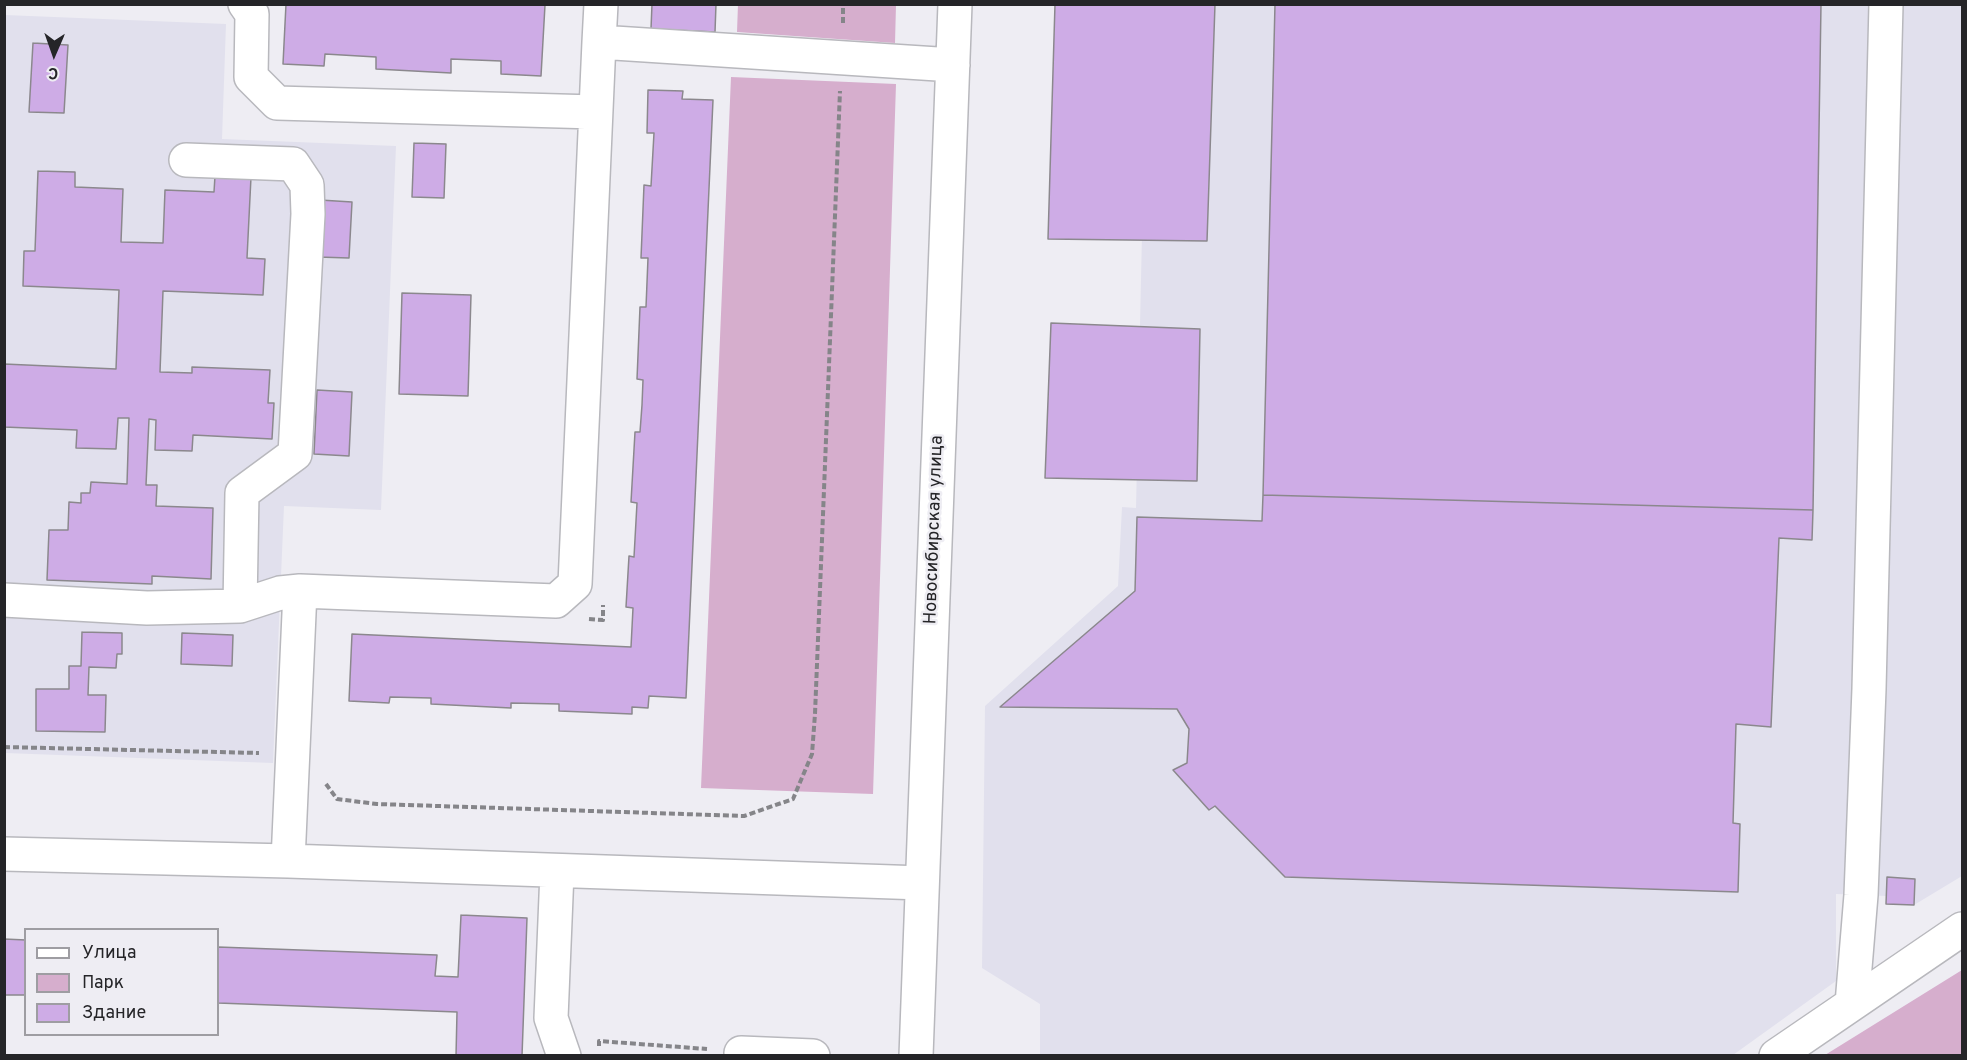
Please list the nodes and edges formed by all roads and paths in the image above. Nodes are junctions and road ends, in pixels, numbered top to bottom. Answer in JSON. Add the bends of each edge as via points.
{"nodes":[{"id":1,"x":245,"y":4,"type":"edge"},
{"id":2,"x":601,"y":4,"type":"edge"},
{"id":3,"x":843,"y":4,"type":"edge"},
{"id":4,"x":955,"y":4,"type":"edge"},
{"id":5,"x":1886,"y":4,"type":"edge"},
{"id":6,"x":599,"y":42,"type":"junction"},
{"id":7,"x":842,"y":58,"type":"junction"},
{"id":8,"x":953,"y":65,"type":"junction"},
{"id":9,"x":595,"y":112,"type":"junction"},
{"id":10,"x":186,"y":160,"type":"dead end"},
{"id":11,"x":300,"y":591,"type":"junction"},
{"id":12,"x":604,"y":597,"type":"dead end"},
{"id":13,"x":4,"y":600,"type":"edge"},
{"id":14,"x":240,"y":606,"type":"junction"},
{"id":15,"x":580,"y":619,"type":"dead end"},
{"id":16,"x":4,"y":747,"type":"edge"},
{"id":17,"x":293,"y":754,"type":"junction"},
{"id":18,"x":323,"y":780,"type":"dead end"},
{"id":19,"x":4,"y":854,"type":"edge"},
{"id":20,"x":288,"y":861,"type":"junction"},
{"id":21,"x":557,"y":872,"type":"junction"},
{"id":22,"x":922,"y":883,"type":"junction"},
{"id":23,"x":1962,"y":929,"type":"edge"},
{"id":24,"x":1852,"y":1004,"type":"junction"},
{"id":25,"x":599,"y":1041,"type":"dead end"},
{"id":26,"x":727,"y":1051,"type":"joint"},
{"id":27,"x":564,"y":1056,"type":"edge"},
{"id":28,"x":813,"y":1056,"type":"edge"},
{"id":29,"x":916,"y":1056,"type":"edge"},
{"id":30,"x":1776,"y":1056,"type":"edge"}],
"edges":[{"from":1,"to":9,"type":"street","via":[[252,14],[251,77],[277,103]]},
{"from":2,"to":6,"type":"street"},
{"from":3,"to":7,"type":"path"},
{"from":4,"to":8,"type":"street","name":"Новосибирская улица"},
{"from":5,"to":24,"type":"street","via":[[1869,701]]},
{"from":6,"to":7,"type":"street"},
{"from":6,"to":9,"type":"street"},
{"from":7,"to":8,"type":"street"},
{"from":7,"to":18,"type":"path","via":[[815,714],[812,754],[793,799],[744,816],[377,804],[338,799]]},
{"from":8,"to":22,"type":"street","name":"Новосибирская улица"},
{"from":9,"to":11,"type":"street","via":[[575,584],[556,601]]},
{"from":10,"to":14,"type":"street","via":[[293,164],[307,185],[295,454],[242,493]]},
{"from":11,"to":14,"type":"street"},
{"from":11,"to":17,"type":"street"},
{"from":12,"to":15,"type":"path","via":[[603,620]]},
{"from":13,"to":14,"type":"street","via":[[147,608]]},
{"from":16,"to":17,"type":"path"},
{"from":17,"to":20,"type":"street"},
{"from":19,"to":20,"type":"street"},
{"from":20,"to":21,"type":"street"},
{"from":21,"to":22,"type":"street"},
{"from":21,"to":27,"type":"street","via":[[551,1018]]},
{"from":22,"to":29,"type":"street","name":"Новосибирская улица"},
{"from":23,"to":24,"type":"street"},
{"from":24,"to":30,"type":"street"},
{"from":25,"to":26,"type":"path"},
{"from":26,"to":28,"type":"street"}]}
